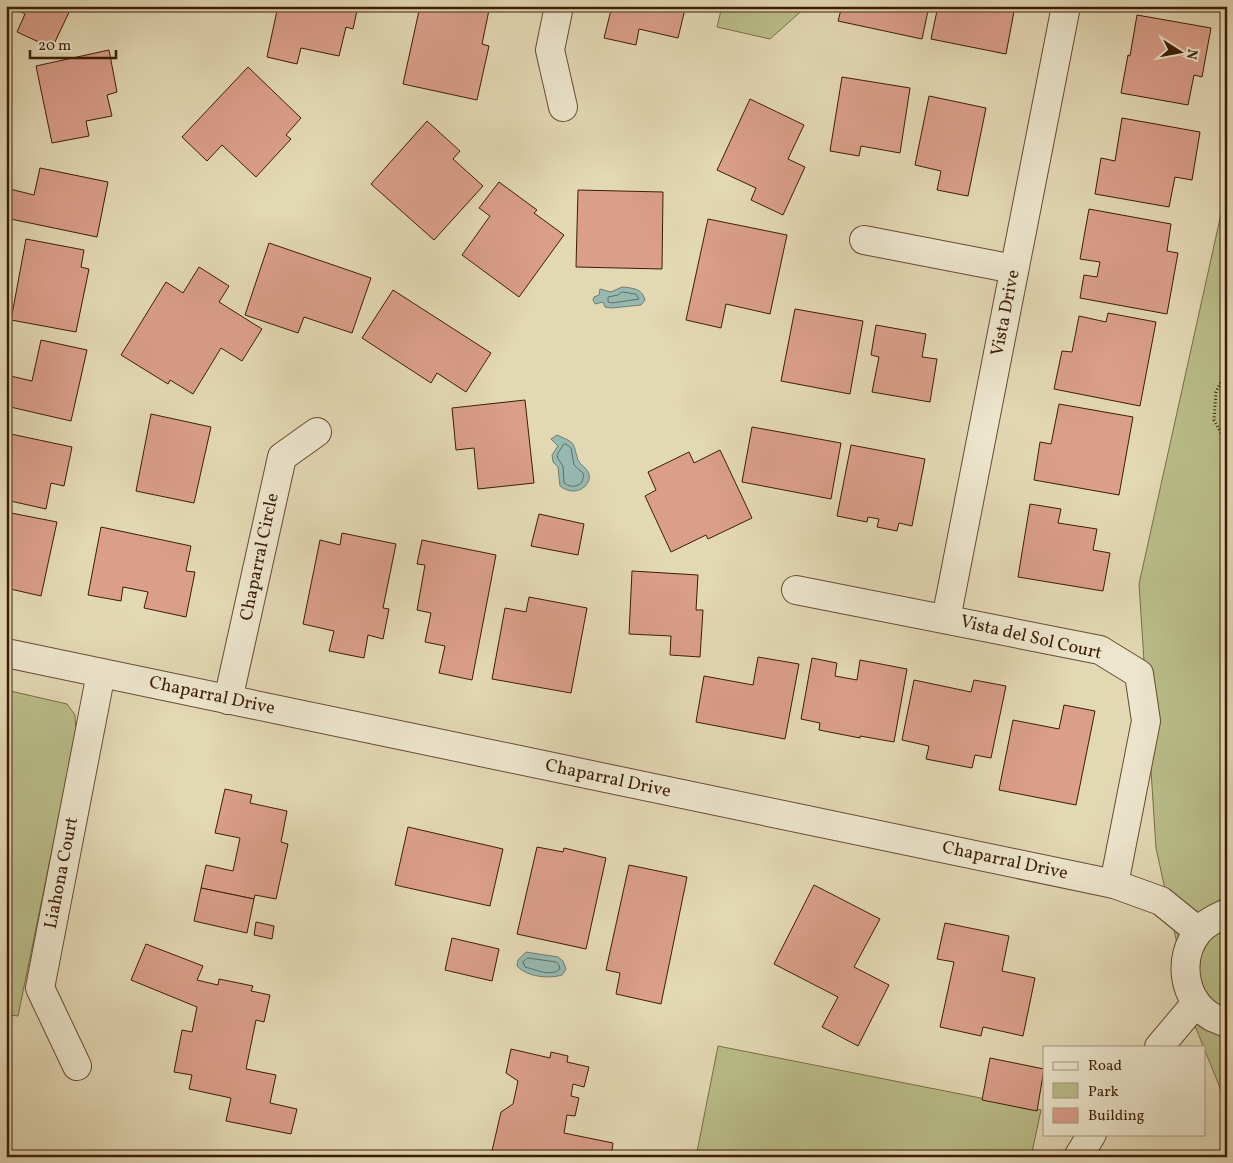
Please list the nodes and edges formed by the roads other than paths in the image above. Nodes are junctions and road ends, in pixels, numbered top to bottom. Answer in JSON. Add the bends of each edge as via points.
{"nodes":[{"id":1,"x":559,"y":6,"type":"edge"},
{"id":2,"x":1066,"y":6,"type":"edge"},
{"id":3,"x":563,"y":108,"type":"dead end"},
{"id":4,"x":864,"y":240,"type":"dead end"},
{"id":5,"x":1014,"y":269,"type":"junction"},
{"id":6,"x":317,"y":432,"type":"dead end"},
{"id":7,"x":796,"y":590,"type":"dead end"},
{"id":8,"x":946,"y":619,"type":"junction"},
{"id":9,"x":6,"y":653,"type":"edge"},
{"id":10,"x":101,"y":673,"type":"junction"},
{"id":11,"x":228,"y":700,"type":"junction"},
{"id":12,"x":1114,"y":884,"type":"junction"},
{"id":13,"x":1227,"y":913,"type":"edge"},
{"id":14,"x":1198,"y":931,"type":"junction"},
{"id":15,"x":1196,"y":1003,"type":"junction"},
{"id":16,"x":1227,"y":1023,"type":"edge"},
{"id":17,"x":1160,"y":1046,"type":"edge"},
{"id":18,"x":77,"y":1066,"type":"dead end"},
{"id":19,"x":1091,"y":1136,"type":"edge"},
{"id":20,"x":1078,"y":1157,"type":"edge"}],
"edges":[{"from":1,"to":3,"type":"street","via":[[550,50]]},
{"from":2,"to":5,"type":"street","name":"Vista Drive"},
{"from":4,"to":5,"type":"street"},
{"from":5,"to":8,"type":"street","name":"Vista Drive"},
{"from":6,"to":11,"type":"street","name":"Chaparral Circle","via":[[282,457]]},
{"from":7,"to":8,"type":"street","name":"Vista del Sol Court"},
{"from":8,"to":12,"type":"street","name":"Vista del Sol Court","via":[[1100,650],[1139,674],[1146,721]]},
{"from":9,"to":10,"type":"street","name":"Chaparral Drive"},
{"from":10,"to":11,"type":"street","name":"Chaparral Drive"},
{"from":10,"to":18,"type":"street","name":"Liahona Court","via":[[40,988]]},
{"from":11,"to":12,"type":"street","name":"Chaparral Drive"},
{"from":12,"to":14,"type":"street","name":"Chaparral Drive","via":[[1161,901]]},
{"from":13,"to":14,"type":"street"},
{"from":14,"to":15,"type":"street","via":[[1185,959],[1185,974]]},
{"from":15,"to":16,"type":"street","via":[[1211,1016]]},
{"from":15,"to":17,"type":"street"},
{"from":19,"to":20,"type":"street"}]}
